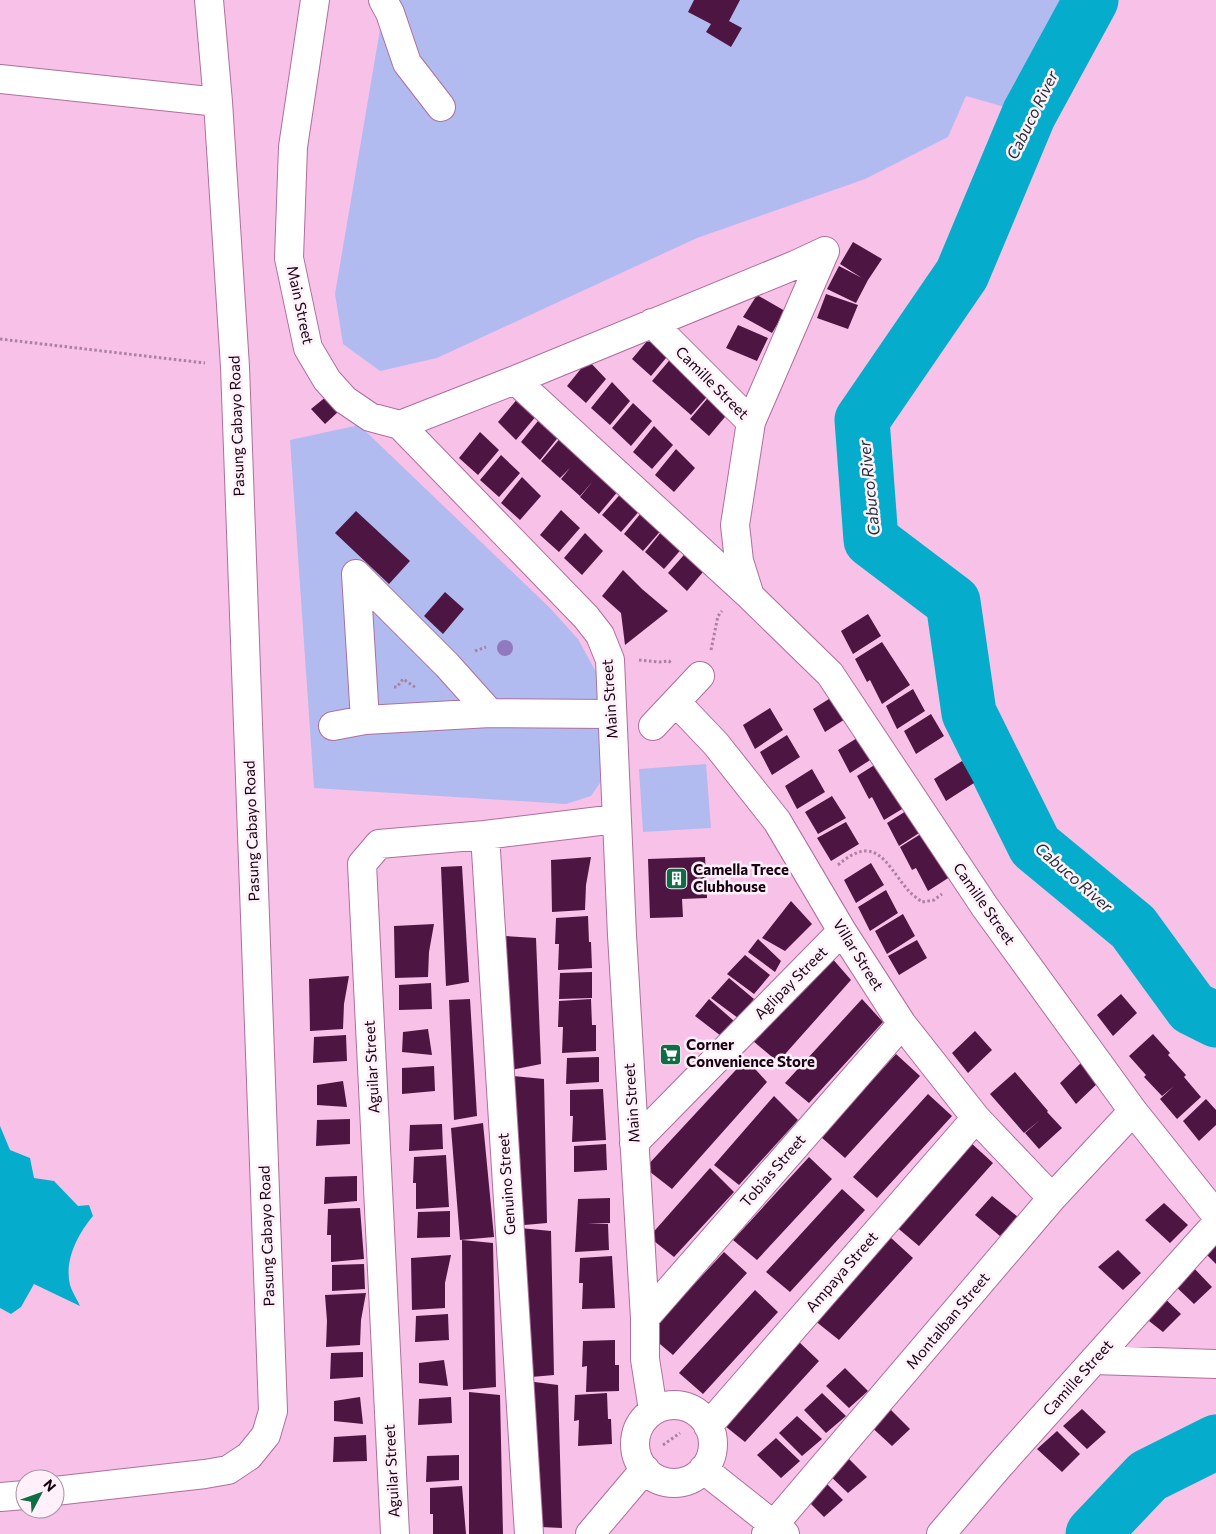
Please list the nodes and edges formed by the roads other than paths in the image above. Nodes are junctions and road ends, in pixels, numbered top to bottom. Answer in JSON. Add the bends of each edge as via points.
{"nodes":[{"id":1,"x":209,"y":0,"type":"edge"},
{"id":2,"x":316,"y":0,"type":"edge"},
{"id":3,"x":383,"y":0,"type":"edge"},
{"id":4,"x":0,"y":79,"type":"edge"},
{"id":5,"x":218,"y":102,"type":"junction"},
{"id":6,"x":441,"y":107,"type":"dead end"},
{"id":7,"x":652,"y":323,"type":"junction"},
{"id":8,"x":515,"y":380,"type":"junction"},
{"id":9,"x":751,"y":422,"type":"junction"},
{"id":10,"x":400,"y":426,"type":"junction"},
{"id":11,"x":750,"y":596,"type":"junction"},
{"id":12,"x":490,"y":713,"type":"junction"},
{"id":13,"x":612,"y":714,"type":"junction"},
{"id":14,"x":365,"y":720,"type":"junction"},
{"id":15,"x":334,"y":726,"type":"dead end"},
{"id":16,"x":653,"y":726,"type":"dead end"},
{"id":17,"x":616,"y":819,"type":"junction"},
{"id":18,"x":485,"y":835,"type":"junction"},
{"id":19,"x":842,"y":931,"type":"junction"},
{"id":20,"x":902,"y":1024,"type":"junction"},
{"id":21,"x":1133,"y":1110,"type":"junction"},
{"id":22,"x":976,"y":1118,"type":"junction"},
{"id":23,"x":634,"y":1142,"type":"junction"},
{"id":24,"x":1052,"y":1198,"type":"junction"},
{"id":25,"x":1216,"y":1215,"type":"edge"},
{"id":26,"x":1216,"y":1224,"type":"edge"},
{"id":27,"x":645,"y":1318,"type":"junction"},
{"id":28,"x":1094,"y":1360,"type":"junction"},
{"id":29,"x":1216,"y":1364,"type":"edge"},
{"id":30,"x":653,"y":1410,"type":"junction"},
{"id":31,"x":708,"y":1426,"type":"junction"},
{"id":32,"x":645,"y":1469,"type":"junction"},
{"id":33,"x":703,"y":1469,"type":"junction"},
{"id":34,"x":65,"y":1490,"type":"edge"},
{"id":35,"x":15,"y":1496,"type":"edge"},
{"id":36,"x":0,"y":1498,"type":"edge"},
{"id":37,"x":775,"y":1531,"type":"edge"},
{"id":38,"x":395,"y":1534,"type":"edge"},
{"id":39,"x":529,"y":1534,"type":"edge"},
{"id":40,"x":590,"y":1534,"type":"edge"},
{"id":41,"x":941,"y":1534,"type":"edge"}],
"edges":[{"from":1,"to":5,"type":"street","name":"Pasung Cabayo Road"},
{"from":2,"to":10,"type":"street","name":"Main Street","via":[[293,147],[289,258],[308,348],[327,380],[345,400],[370,417]]},
{"from":3,"to":6,"type":"street","via":[[407,63]]},
{"from":4,"to":5,"type":"street"},
{"from":5,"to":34,"type":"street","name":"Pasung Cabayo Road","via":[[235,367],[273,1411],[266,1434],[249,1456],[228,1470]]},
{"from":7,"to":8,"type":"street"},
{"from":7,"to":9,"type":"street","name":"Camille Street"},
{"from":7,"to":9,"type":"street","via":[[825,251]]},
{"from":8,"to":10,"type":"street"},
{"from":8,"to":11,"type":"street","name":"Camille Street"},
{"from":9,"to":11,"type":"street","name":"Camille Street","via":[[735,524],[739,561]]},
{"from":10,"to":13,"type":"street","name":"Main Street","via":[[600,635],[610,660]]},
{"from":11,"to":21,"type":"street","name":"Camille Street","via":[[830,674],[964,876]]},
{"from":12,"to":13,"type":"street"},
{"from":12,"to":14,"type":"street"},
{"from":12,"to":14,"type":"street","via":[[356,574]]},
{"from":13,"to":17,"type":"street","name":"Main Street"},
{"from":14,"to":15,"type":"street"},
{"from":16,"to":19,"type":"street","name":"Villar Street","via":[[688,689],[716,744],[777,821]]},
{"from":17,"to":18,"type":"street","name":"Aguilar Street"},
{"from":17,"to":23,"type":"street","name":"Main Street"},
{"from":18,"to":38,"type":"street","name":"Aguilar Street","via":[[379,844],[362,864]]},
{"from":18,"to":39,"type":"street","name":"Genuino Street"},
{"from":19,"to":20,"type":"street","name":"Villar Street"},
{"from":19,"to":23,"type":"street","name":"Aglipay Street"},
{"from":20,"to":22,"type":"street","name":"Villar Street"},
{"from":20,"to":27,"type":"street","name":"Tobias Street"},
{"from":21,"to":24,"type":"street","name":"Montalban Street"},
{"from":21,"to":25,"type":"street","name":"Camille Street"},
{"from":22,"to":24,"type":"street","name":"Villar Street"},
{"from":22,"to":31,"type":"street","name":"Ampaya Street"},
{"from":23,"to":27,"type":"street","name":"Main Street"},
{"from":24,"to":37,"type":"street","name":"Montalban Street"},
{"from":26,"to":28,"type":"street","name":"Camille Street"},
{"from":27,"to":30,"type":"street","name":"Main Street","via":[[645,1359]]},
{"from":28,"to":29,"type":"street"},
{"from":28,"to":41,"type":"street","name":"Camille Street"},
{"from":30,"to":31,"type":"street","via":[[665,1405],[684,1406],[701,1416]]},
{"from":30,"to":32,"type":"street","via":[[643,1419],[635,1445],[637,1458]]},
{"from":31,"to":33,"type":"street","via":[[712,1449],[710,1460]]},
{"from":32,"to":33,"type":"street","via":[[655,1478],[667,1482],[693,1478]]},
{"from":32,"to":40,"type":"street"},
{"from":33,"to":37,"type":"street"},
{"from":35,"to":36,"type":"street"}]}
